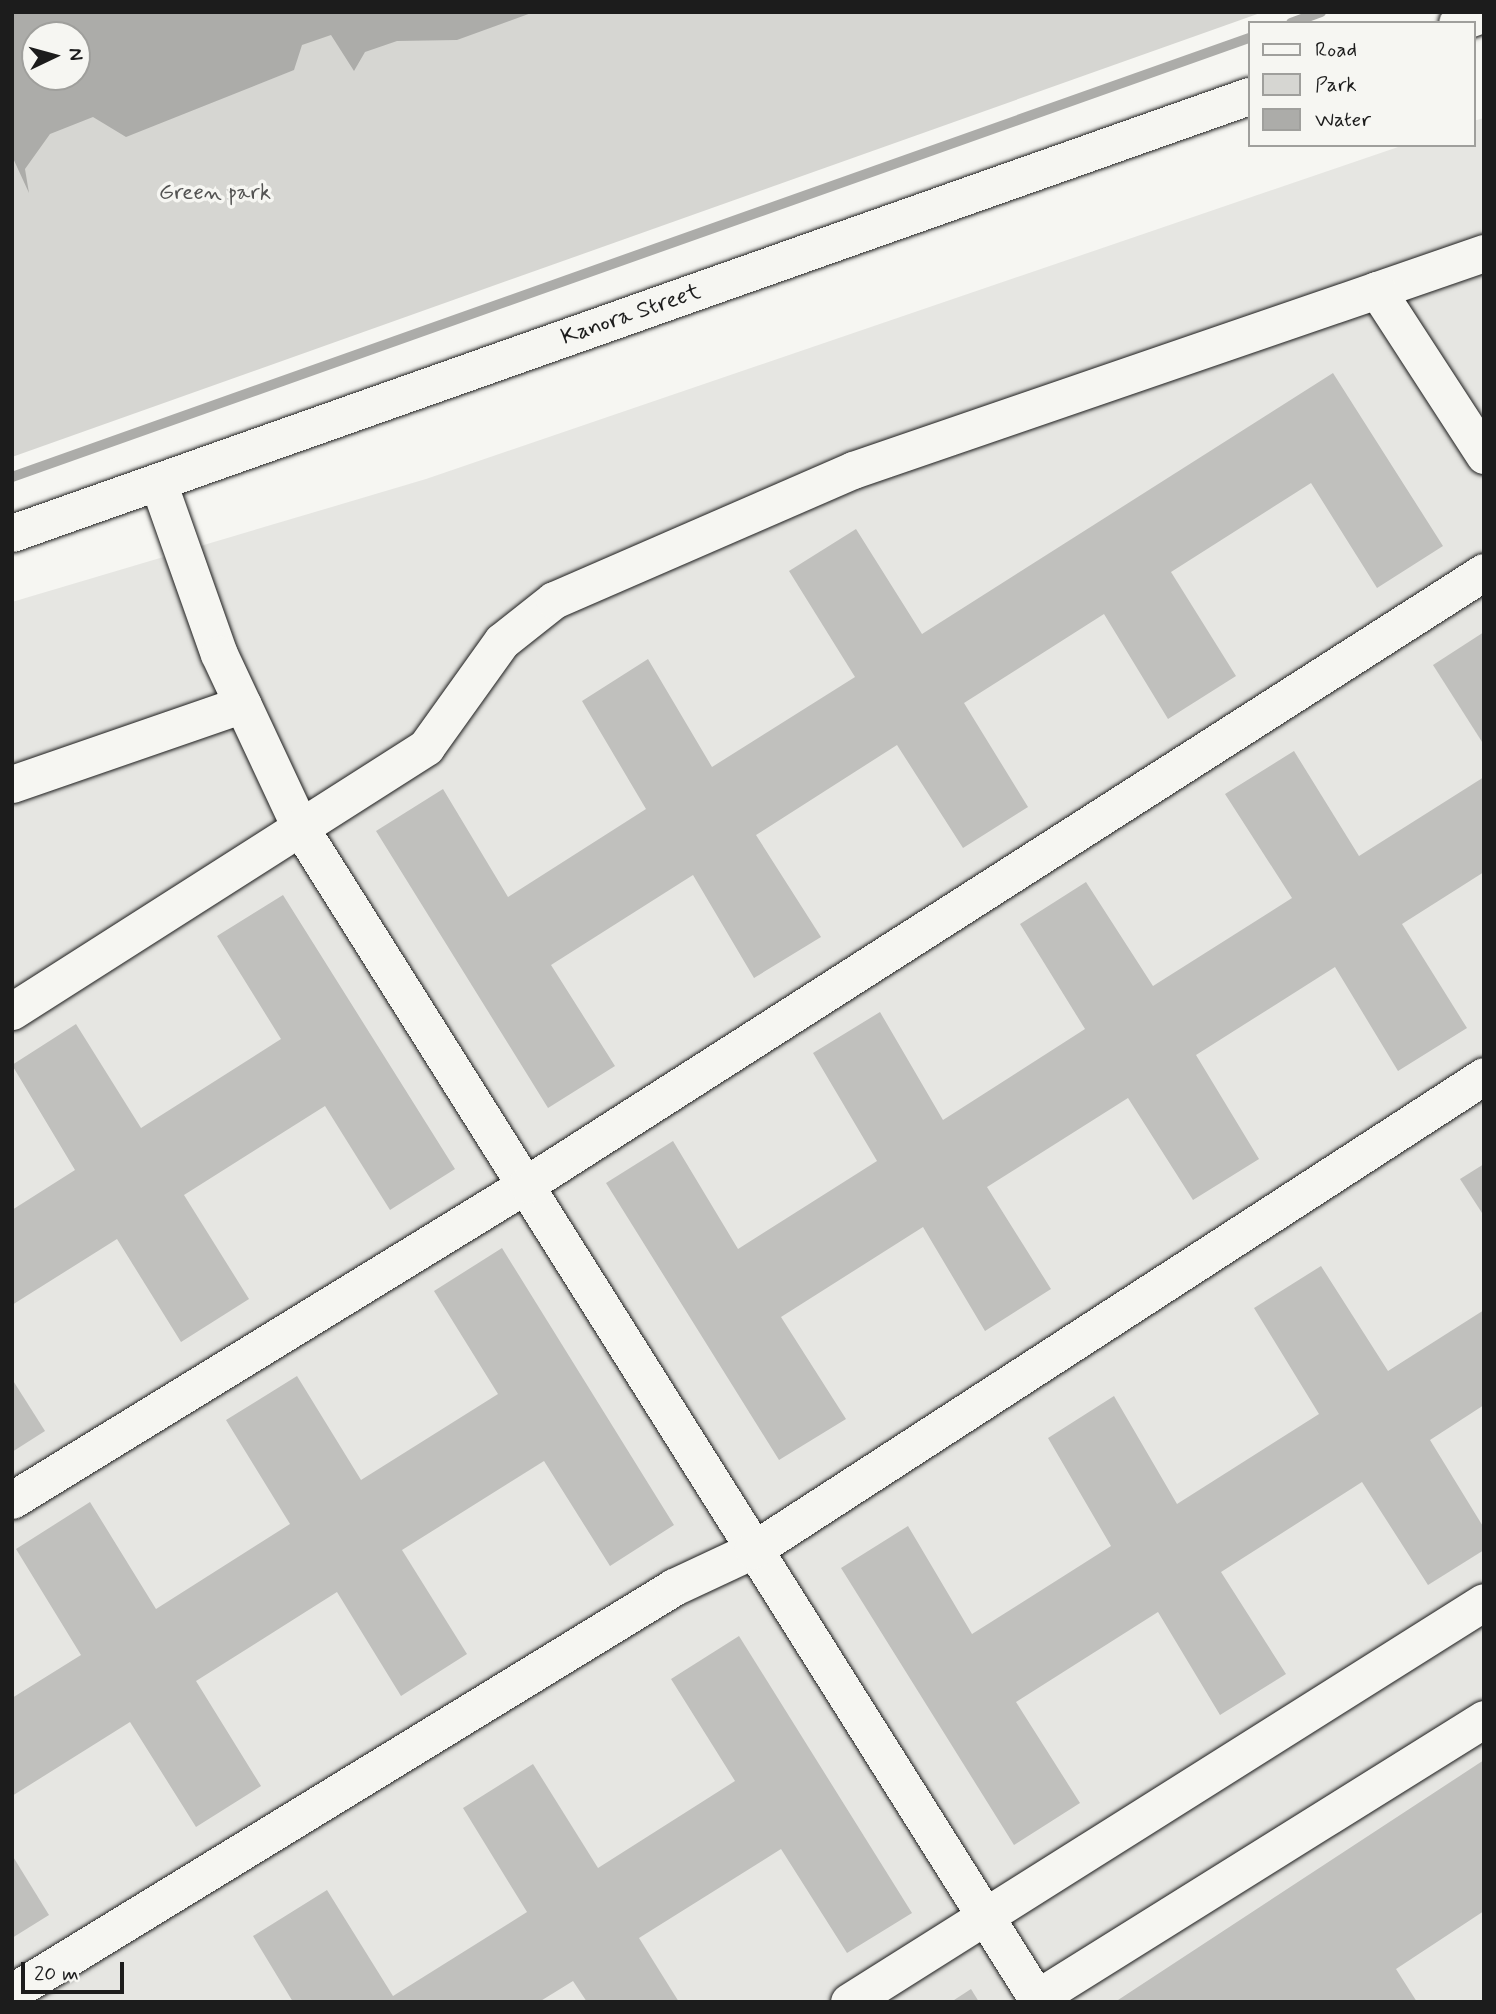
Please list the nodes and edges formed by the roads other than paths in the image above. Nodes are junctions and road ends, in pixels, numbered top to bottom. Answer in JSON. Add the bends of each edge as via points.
{"nodes":[{"id":1,"x":1484,"y":13,"type":"edge"},
{"id":2,"x":1462,"y":21,"type":"edge"},
{"id":3,"x":1248,"y":96,"type":"edge"},
{"id":4,"x":1484,"y":253,"type":"edge"},
{"id":5,"x":1377,"y":290,"type":"junction"},
{"id":6,"x":1484,"y":455,"type":"edge"},
{"id":7,"x":159,"y":482,"type":"junction"},
{"id":8,"x":12,"y":533,"type":"edge"},
{"id":9,"x":1484,"y":572,"type":"edge"},
{"id":10,"x":243,"y":704,"type":"junction"},
{"id":11,"x":12,"y":784,"type":"edge"},
{"id":12,"x":301,"y":830,"type":"junction"},
{"id":13,"x":12,"y":1011,"type":"edge"},
{"id":14,"x":1484,"y":1076,"type":"edge"},
{"id":15,"x":527,"y":1184,"type":"junction"},
{"id":16,"x":12,"y":1500,"type":"edge"},
{"id":17,"x":753,"y":1550,"type":"junction"},
{"id":18,"x":1484,"y":1601,"type":"edge"},
{"id":19,"x":1484,"y":1719,"type":"edge"},
{"id":20,"x":986,"y":1918,"type":"junction"},
{"id":21,"x":12,"y":1992,"type":"edge"},
{"id":22,"x":1038,"y":2000,"type":"edge"},
{"id":23,"x":849,"y":2002,"type":"edge"}],
"edges":[{"from":1,"to":2,"type":"street"},
{"from":3,"to":7,"type":"street","name":"Kanora Street"},
{"from":4,"to":5,"type":"street"},
{"from":5,"to":6,"type":"street"},
{"from":5,"to":12,"type":"street","via":[[853,470],[554,600],[502,641],[426,747]]},
{"from":7,"to":8,"type":"street","name":"Kanora Street"},
{"from":7,"to":10,"type":"street"},
{"from":9,"to":15,"type":"street"},
{"from":10,"to":11,"type":"street"},
{"from":10,"to":12,"type":"street"},
{"from":12,"to":13,"type":"street"},
{"from":12,"to":15,"type":"street"},
{"from":14,"to":17,"type":"street"},
{"from":15,"to":16,"type":"street"},
{"from":15,"to":17,"type":"street"},
{"from":17,"to":20,"type":"street"},
{"from":17,"to":21,"type":"street","via":[[674,1587]]},
{"from":18,"to":20,"type":"street"},
{"from":19,"to":22,"type":"street"},
{"from":20,"to":22,"type":"street"},
{"from":20,"to":23,"type":"street"}]}
